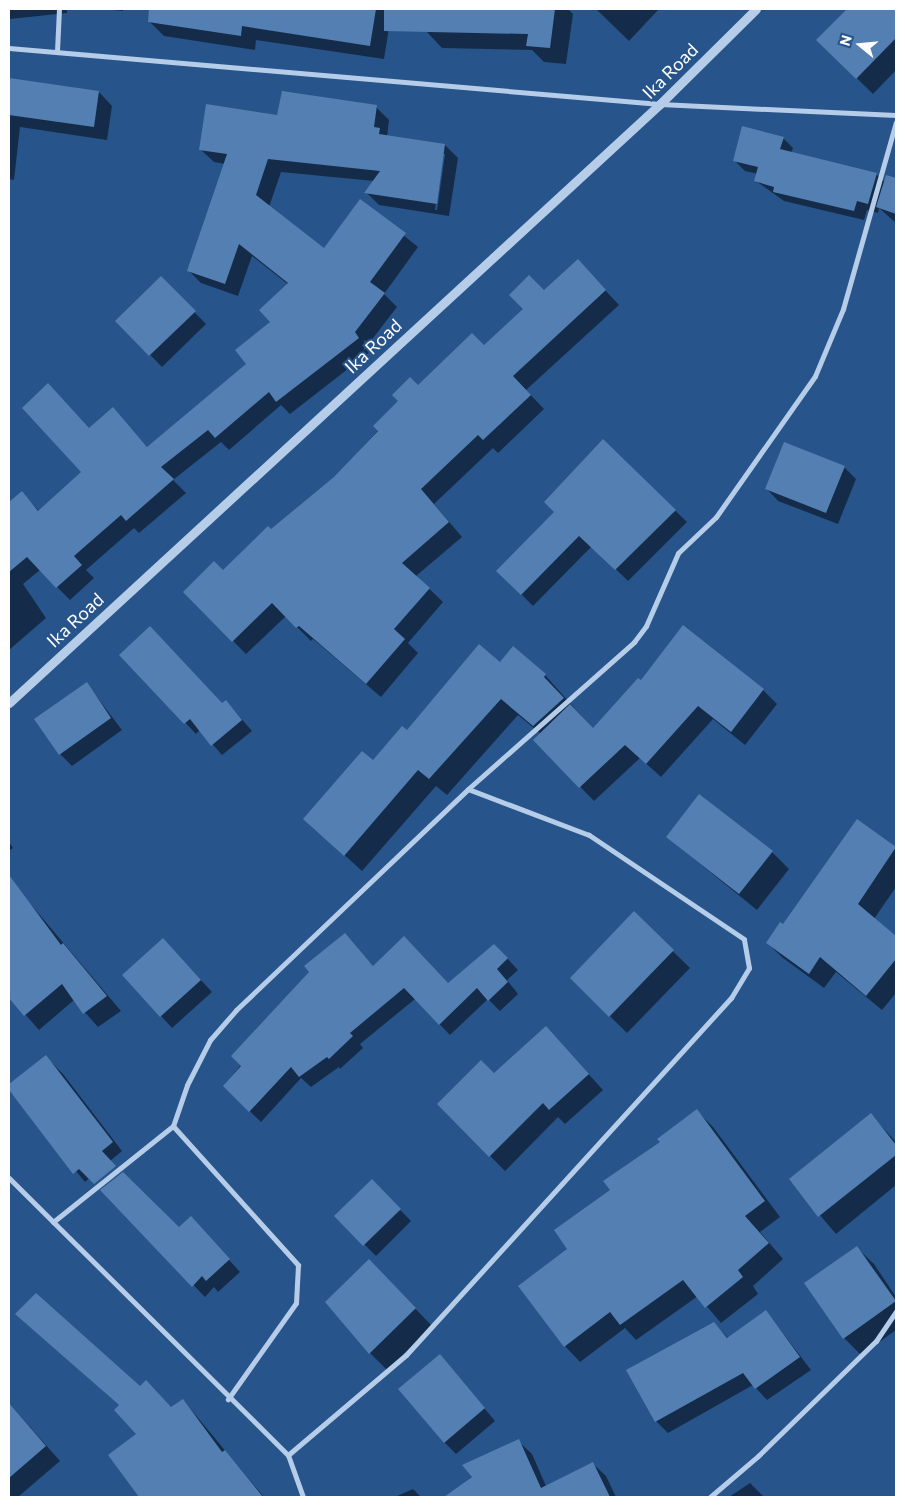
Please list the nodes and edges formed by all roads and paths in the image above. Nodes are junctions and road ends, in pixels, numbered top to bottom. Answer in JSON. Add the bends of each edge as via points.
{"nodes":[{"id":1,"x":60,"y":9,"type":"edge"},
{"id":2,"x":756,"y":9,"type":"edge"},
{"id":3,"x":9,"y":48,"type":"edge"},
{"id":4,"x":57,"y":51,"type":"junction"},
{"id":5,"x":660,"y":104,"type":"junction"},
{"id":6,"x":896,"y":115,"type":"edge"},
{"id":7,"x":896,"y":122,"type":"edge"},
{"id":8,"x":9,"y":704,"type":"edge"},
{"id":9,"x":468,"y":789,"type":"junction"},
{"id":10,"x":173,"y":1126,"type":"junction"},
{"id":11,"x":9,"y":1178,"type":"edge"},
{"id":12,"x":52,"y":1222,"type":"junction"},
{"id":13,"x":896,"y":1311,"type":"edge"},
{"id":14,"x":228,"y":1399,"type":"junction"},
{"id":15,"x":288,"y":1455,"type":"junction"},
{"id":16,"x":304,"y":1497,"type":"edge"},
{"id":17,"x":710,"y":1497,"type":"edge"}],
"edges":[{"from":1,"to":4,"type":"street"},
{"from":2,"to":5,"type":"street","name":"Ika Road"},
{"from":3,"to":4,"type":"street"},
{"from":4,"to":5,"type":"street"},
{"from":5,"to":6,"type":"street"},
{"from":5,"to":8,"type":"street","name":"Ika Road"},
{"from":7,"to":9,"type":"street","via":[[843,309],[815,376],[716,517],[678,553],[646,626],[634,642]]},
{"from":9,"to":10,"type":"street","via":[[223,1025],[210,1040],[187,1085]]},
{"from":9,"to":15,"type":"street","via":[[589,835],[744,939],[749,968],[731,998],[406,1355]]},
{"from":10,"to":12,"type":"street"},
{"from":10,"to":14,"type":"street","via":[[298,1265],[296,1302]]},
{"from":11,"to":12,"type":"street"},
{"from":12,"to":14,"type":"street"},
{"from":13,"to":17,"type":"street","via":[[876,1341],[758,1456]]},
{"from":14,"to":15,"type":"street"},
{"from":15,"to":16,"type":"street"}]}
